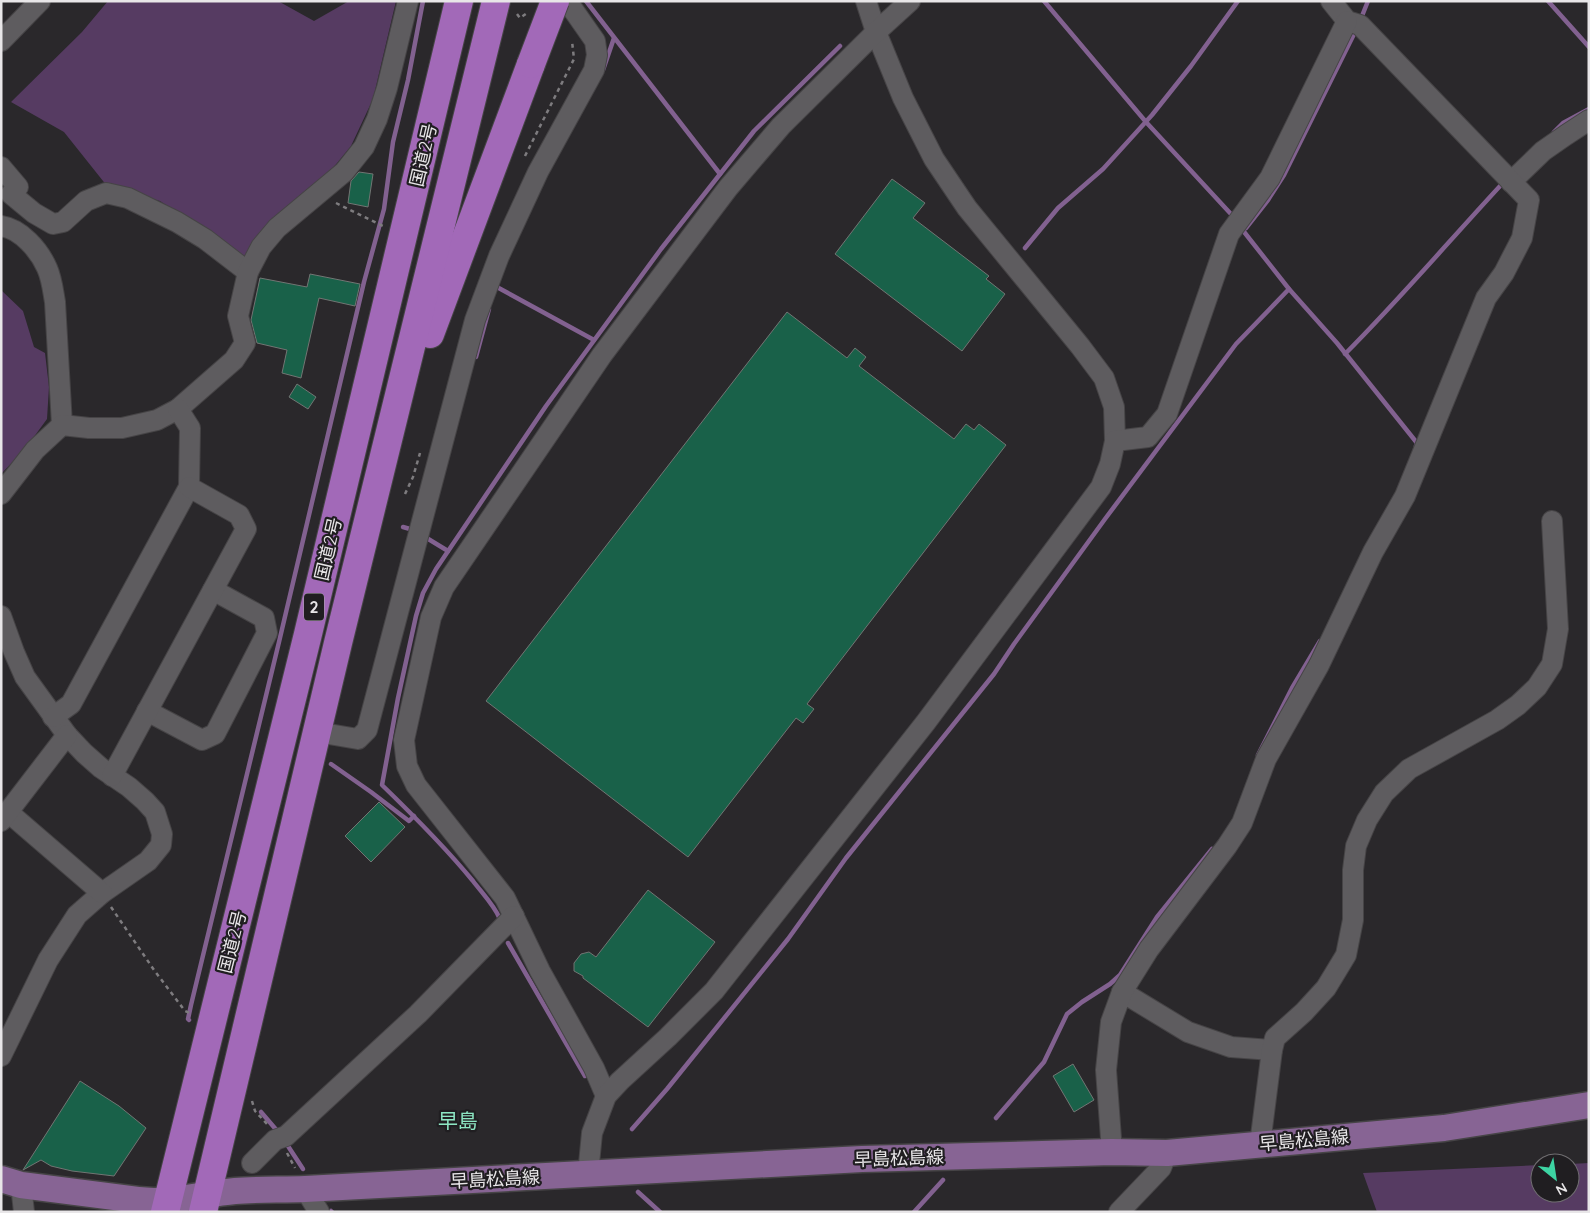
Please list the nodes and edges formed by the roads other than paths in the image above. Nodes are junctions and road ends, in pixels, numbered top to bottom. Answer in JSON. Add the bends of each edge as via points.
{"nodes":[{"id":1,"x":40,"y":1,"type":"edge"},
{"id":2,"x":408,"y":1,"type":"edge"},
{"id":3,"x":459,"y":1,"type":"edge"},
{"id":4,"x":496,"y":1,"type":"edge"},
{"id":5,"x":555,"y":1,"type":"edge"},
{"id":6,"x":567,"y":1,"type":"edge"},
{"id":7,"x":866,"y":1,"type":"edge"},
{"id":8,"x":910,"y":1,"type":"edge"},
{"id":9,"x":1331,"y":1,"type":"edge"},
{"id":10,"x":1353,"y":23,"type":"junction"},
{"id":11,"x":876,"y":32,"type":"junction"},
{"id":12,"x":1,"y":41,"type":"edge"},
{"id":13,"x":1589,"y":120,"type":"edge"},
{"id":14,"x":1,"y":167,"type":"edge"},
{"id":15,"x":1511,"y":182,"type":"junction"},
{"id":16,"x":23,"y":204,"type":"junction"},
{"id":17,"x":2,"y":226,"type":"edge"},
{"id":18,"x":248,"y":272,"type":"junction"},
{"id":19,"x":178,"y":409,"type":"junction"},
{"id":20,"x":62,"y":425,"type":"junction"},
{"id":21,"x":1115,"y":441,"type":"junction"},
{"id":22,"x":189,"y":487,"type":"junction"},
{"id":23,"x":1,"y":494,"type":"edge"},
{"id":24,"x":1552,"y":521,"type":"dead end"},
{"id":25,"x":213,"y":590,"type":"junction"},
{"id":26,"x":1,"y":616,"type":"edge"},
{"id":27,"x":338,"y":643,"type":"junction"},
{"id":28,"x":147,"y":711,"type":"junction"},
{"id":29,"x":53,"y":716,"type":"junction"},
{"id":30,"x":317,"y":732,"type":"junction"},
{"id":31,"x":67,"y":735,"type":"junction"},
{"id":32,"x":112,"y":776,"type":"junction"},
{"id":33,"x":5,"y":816,"type":"edge"},
{"id":34,"x":102,"y":893,"type":"junction"},
{"id":35,"x":514,"y":916,"type":"junction"},
{"id":36,"x":1122,"y":992,"type":"junction"},
{"id":37,"x":1272,"y":1050,"type":"junction"},
{"id":38,"x":1,"y":1056,"type":"edge"},
{"id":39,"x":606,"y":1096,"type":"junction"},
{"id":40,"x":1589,"y":1105,"type":"edge"},
{"id":41,"x":1260,"y":1144,"type":"junction"},
{"id":42,"x":1112,"y":1152,"type":"junction"},
{"id":43,"x":1167,"y":1153,"type":"junction"},
{"id":44,"x":252,"y":1164,"type":"dead end"},
{"id":45,"x":588,"y":1174,"type":"junction"},
{"id":46,"x":11,"y":1182,"type":"edge"},
{"id":47,"x":305,"y":1189,"type":"junction"},
{"id":48,"x":205,"y":1203,"type":"edge"},
{"id":49,"x":166,"y":1206,"type":"edge"},
{"id":50,"x":24,"y":1212,"type":"edge"},
{"id":51,"x":318,"y":1212,"type":"edge"},
{"id":52,"x":1119,"y":1212,"type":"edge"}],
"edges":[{"from":1,"to":12,"type":"street"},
{"from":2,"to":18,"type":"street","via":[[387,88],[364,147],[344,172],[278,228],[261,247]]},
{"from":3,"to":49,"type":"highway","name":"国道2号","number":"2","via":[[308,634]]},
{"from":4,"to":27,"type":"highway","name":"国道2号","number":"2"},
{"from":5,"to":27,"type":"highway","bridge":true,"via":[[426,343],[369,549]]},
{"from":6,"to":30,"type":"street","via":[[595,41],[598,55],[594,70],[522,205],[498,256],[475,320],[367,730],[358,739]]},
{"from":7,"to":11,"type":"street"},
{"from":8,"to":11,"type":"street"},
{"from":9,"to":10,"type":"street"},
{"from":10,"to":15,"type":"street"},
{"from":10,"to":21,"type":"street","via":[[1270,178],[1228,234],[1167,414],[1148,436]]},
{"from":11,"to":21,"type":"street","via":[[903,98],[934,159],[967,208],[1104,378],[1114,407]]},
{"from":11,"to":35,"type":"street","via":[[781,126],[728,188],[602,355],[444,588],[431,617],[404,740],[407,766],[416,785],[505,898]]},
{"from":13,"to":15,"type":"street","via":[[1544,151]]},
{"from":14,"to":16,"type":"street","via":[[18,187],[11,194]]},
{"from":15,"to":36,"type":"street","via":[[1529,200],[1522,238],[1504,273],[1486,298],[1405,496],[1266,759],[1242,823],[1149,948]]},
{"from":16,"to":17,"type":"street"},
{"from":16,"to":18,"type":"street","via":[[52,224],[63,222],[86,201],[106,192],[128,198],[205,239]]},
{"from":17,"to":20,"type":"street","via":[[24,238],[47,267],[55,302]]},
{"from":18,"to":19,"type":"street","via":[[238,316],[245,342],[234,360]]},
{"from":19,"to":20,"type":"street","via":[[157,420],[122,428]]},
{"from":19,"to":22,"type":"street","via":[[190,428]]},
{"from":20,"to":23,"type":"street","via":[[35,450]]},
{"from":21,"to":39,"type":"street","via":[[1101,487],[926,722],[714,991]]},
{"from":22,"to":25,"type":"street","via":[[239,514],[246,529]]},
{"from":22,"to":29,"type":"street","via":[[71,704]]},
{"from":24,"to":37,"type":"street","via":[[1558,629],[1552,664],[1538,687],[1518,705],[1409,769],[1384,793],[1356,846],[1352,870],[1353,920],[1346,955],[1326,988],[1275,1038]]},
{"from":25,"to":28,"type":"street"},
{"from":25,"to":28,"type":"street","via":[[264,618],[267,633],[215,734],[202,740]]},
{"from":26,"to":29,"type":"street","via":[[25,677]]},
{"from":27,"to":30,"type":"highway","name":"国道2号","number":"2"},
{"from":28,"to":32,"type":"street"},
{"from":29,"to":31,"type":"street"},
{"from":30,"to":48,"type":"highway","name":"国道2号","number":"2"},
{"from":31,"to":32,"type":"street"},
{"from":31,"to":33,"type":"street"},
{"from":32,"to":34,"type":"street","via":[[155,812],[162,834],[161,844],[148,861]]},
{"from":33,"to":34,"type":"street"},
{"from":34,"to":38,"type":"street","via":[[77,915],[48,960]]},
{"from":35,"to":39,"type":"street"},
{"from":35,"to":44,"type":"street","via":[[418,1014]]},
{"from":36,"to":37,"type":"street","via":[[1188,1032],[1231,1047]]},
{"from":36,"to":42,"type":"street","via":[[1111,1022],[1106,1070]]},
{"from":37,"to":41,"type":"street"},
{"from":39,"to":45,"type":"street","via":[[592,1133]]},
{"from":40,"to":41,"type":"main road","name":"早島松島線","via":[[1444,1128]]},
{"from":41,"to":43,"type":"main road","name":"早島松島線"},
{"from":42,"to":43,"type":"main road","name":"早島松島線"},
{"from":42,"to":45,"type":"main road","name":"早島松島線","via":[[862,1159]]},
{"from":43,"to":52,"type":"street","via":[[1161,1168]]},
{"from":45,"to":47,"type":"main road","name":"早島松島線"},
{"from":46,"to":49,"type":"main road","name":"早島松島線"},
{"from":46,"to":50,"type":"street"},
{"from":47,"to":48,"type":"main road","name":"早島松島線","via":[[236,1191]]},
{"from":47,"to":51,"type":"street"},
{"from":48,"to":49,"type":"main road","name":"早島松島線"}]}
